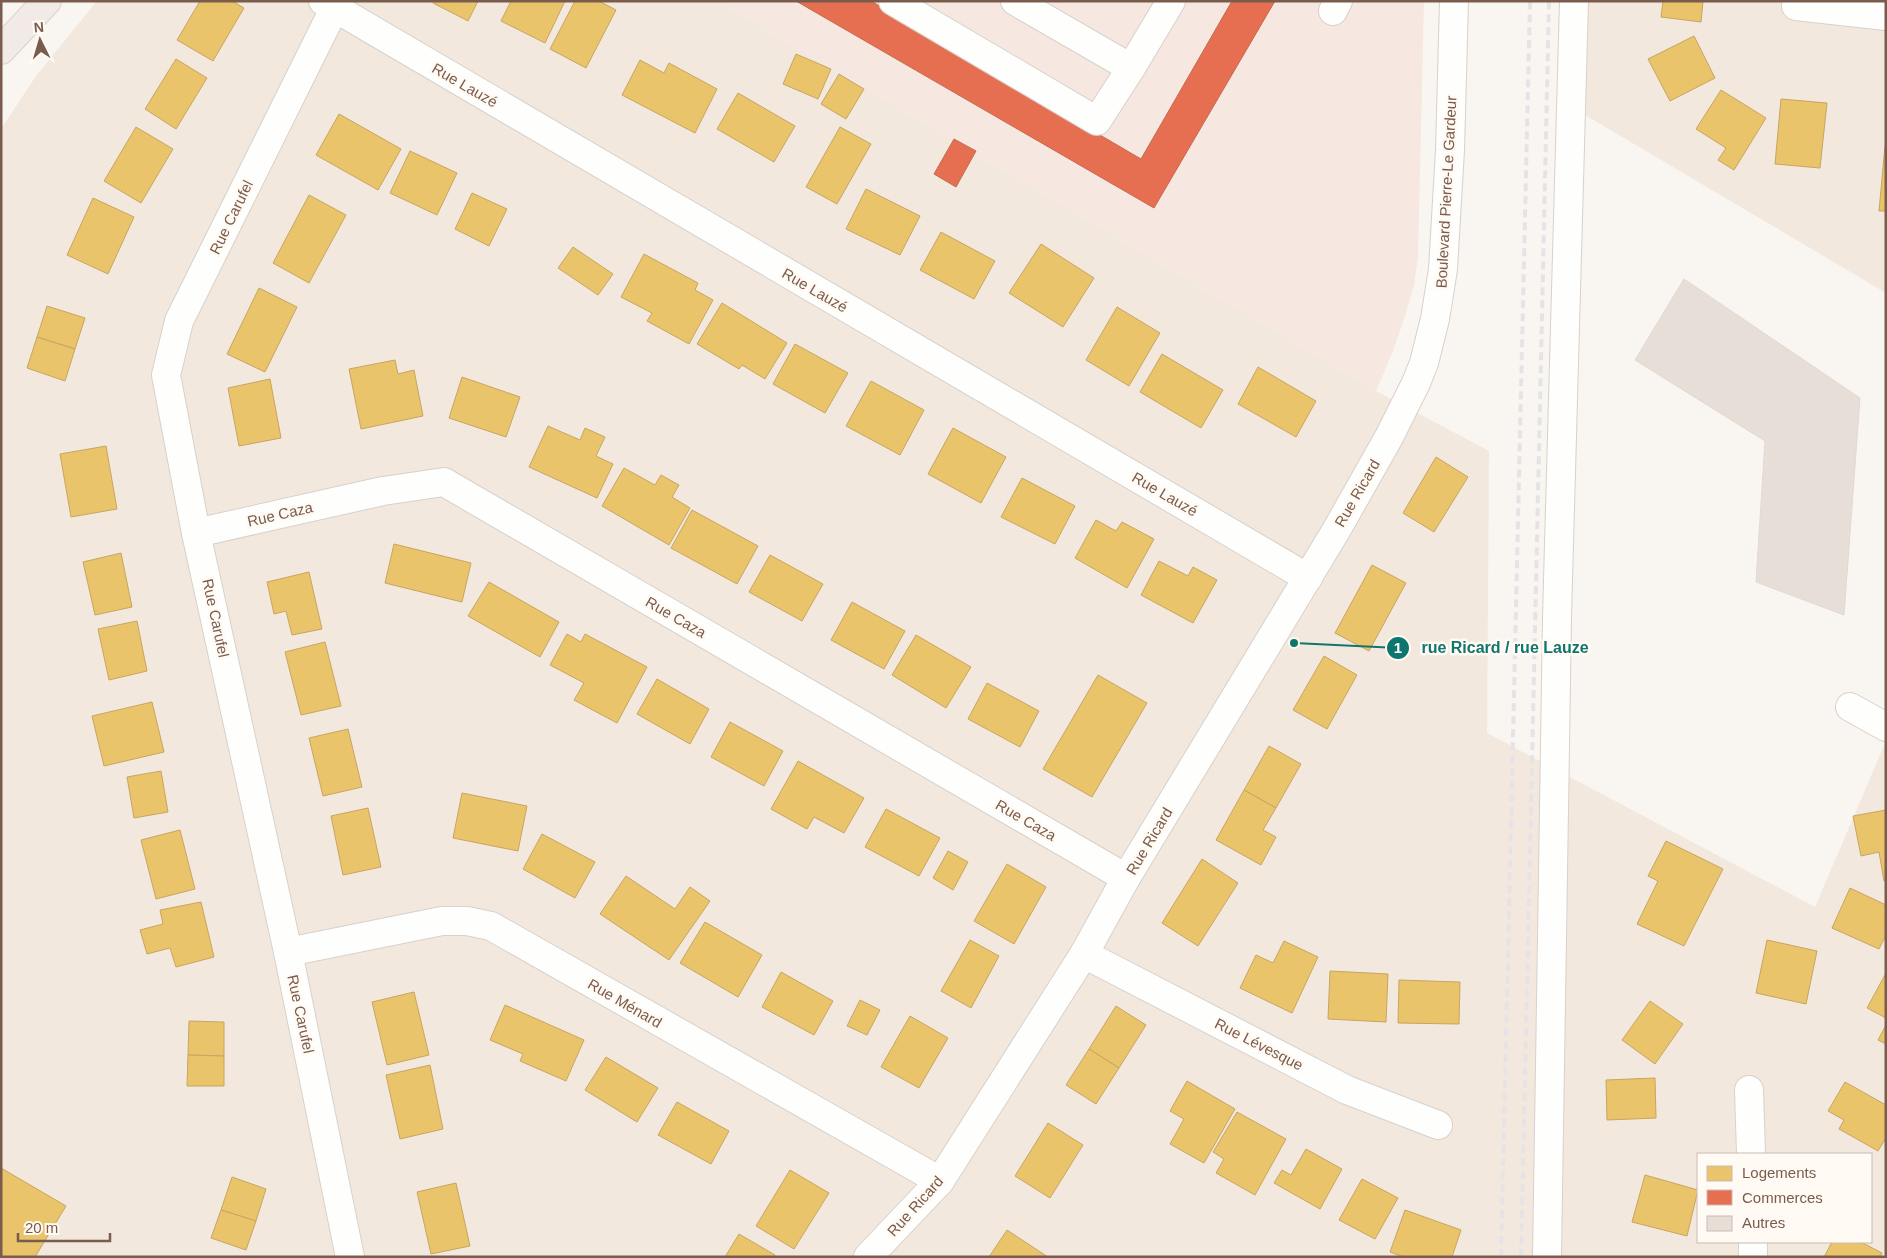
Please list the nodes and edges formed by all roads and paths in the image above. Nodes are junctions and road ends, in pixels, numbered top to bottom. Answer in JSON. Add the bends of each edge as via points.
{"nodes":[{"id":1,"x":47,"y":1,"type":"edge"},
{"id":2,"x":893,"y":1,"type":"edge"},
{"id":3,"x":1171,"y":1,"type":"edge"},
{"id":4,"x":1454,"y":1,"type":"edge"},
{"id":5,"x":1574,"y":1,"type":"edge"},
{"id":6,"x":1020,"y":2,"type":"edge"},
{"id":7,"x":329,"y":5,"type":"edge"},
{"id":8,"x":1796,"y":6,"type":"dead end"},
{"id":9,"x":1886,"y":16,"type":"edge"},
{"id":10,"x":1,"y":50,"type":"edge"},
{"id":11,"x":1131,"y":68,"type":"junction"},
{"id":12,"x":1405,"y":406,"type":"joint"},
{"id":13,"x":196,"y":533,"type":"junction"},
{"id":14,"x":1308,"y":578,"type":"junction"},
{"id":15,"x":1850,"y":707,"type":"dead end"},
{"id":16,"x":1886,"y":727,"type":"edge"},
{"id":17,"x":1126,"y":878,"type":"junction"},
{"id":18,"x":288,"y":952,"type":"junction"},
{"id":19,"x":1084,"y":954,"type":"junction"},
{"id":20,"x":1749,"y":1090,"type":"dead end"},
{"id":21,"x":1438,"y":1126,"type":"dead end"},
{"id":22,"x":1750,"y":1153,"type":"edge"},
{"id":23,"x":940,"y":1181,"type":"junction"},
{"id":24,"x":1753,"y":1243,"type":"edge"},
{"id":25,"x":350,"y":1257,"type":"edge"},
{"id":26,"x":868,"y":1257,"type":"edge"},
{"id":27,"x":1547,"y":1257,"type":"edge"},
{"id":28,"x":1753,"y":1257,"type":"edge"}],
"edges":[{"from":1,"to":10,"type":"highway"},
{"from":2,"to":11,"type":"street","via":[[1097,121]]},
{"from":3,"to":11,"type":"street"},
{"from":4,"to":12,"type":"street","name":"Boulevard Pierre-Le Gardeur","via":[[1444,269],[1424,364]]},
{"from":5,"to":27,"type":"street","via":[[1557,617]]},
{"from":6,"to":11,"type":"street"},
{"from":7,"to":13,"type":"street","name":"Rue Carufel","via":[[179,321],[166,375]]},
{"from":7,"to":14,"type":"street","name":"Rue Lauzé"},
{"from":8,"to":9,"type":"street"},
{"from":12,"to":14,"type":"street","name":"Rue Ricard"},
{"from":13,"to":17,"type":"street","name":"Rue Caza","via":[[383,491],[444,482]]},
{"from":13,"to":18,"type":"street","name":"Rue Carufel"},
{"from":14,"to":17,"type":"street","name":"Rue Ricard"},
{"from":15,"to":16,"type":"street"},
{"from":17,"to":19,"type":"street","name":"Rue Ricard"},
{"from":18,"to":23,"type":"street","name":"Rue Ménard","via":[[442,921],[467,921],[491,926]]},
{"from":18,"to":25,"type":"street","name":"Rue Carufel"},
{"from":19,"to":21,"type":"street","name":"Rue Lévesque","via":[[1348,1090]]},
{"from":19,"to":23,"type":"street","name":"Rue Ricard"},
{"from":20,"to":22,"type":"street"},
{"from":23,"to":26,"type":"street","name":"Rue Ricard"},
{"from":24,"to":28,"type":"street"}]}
